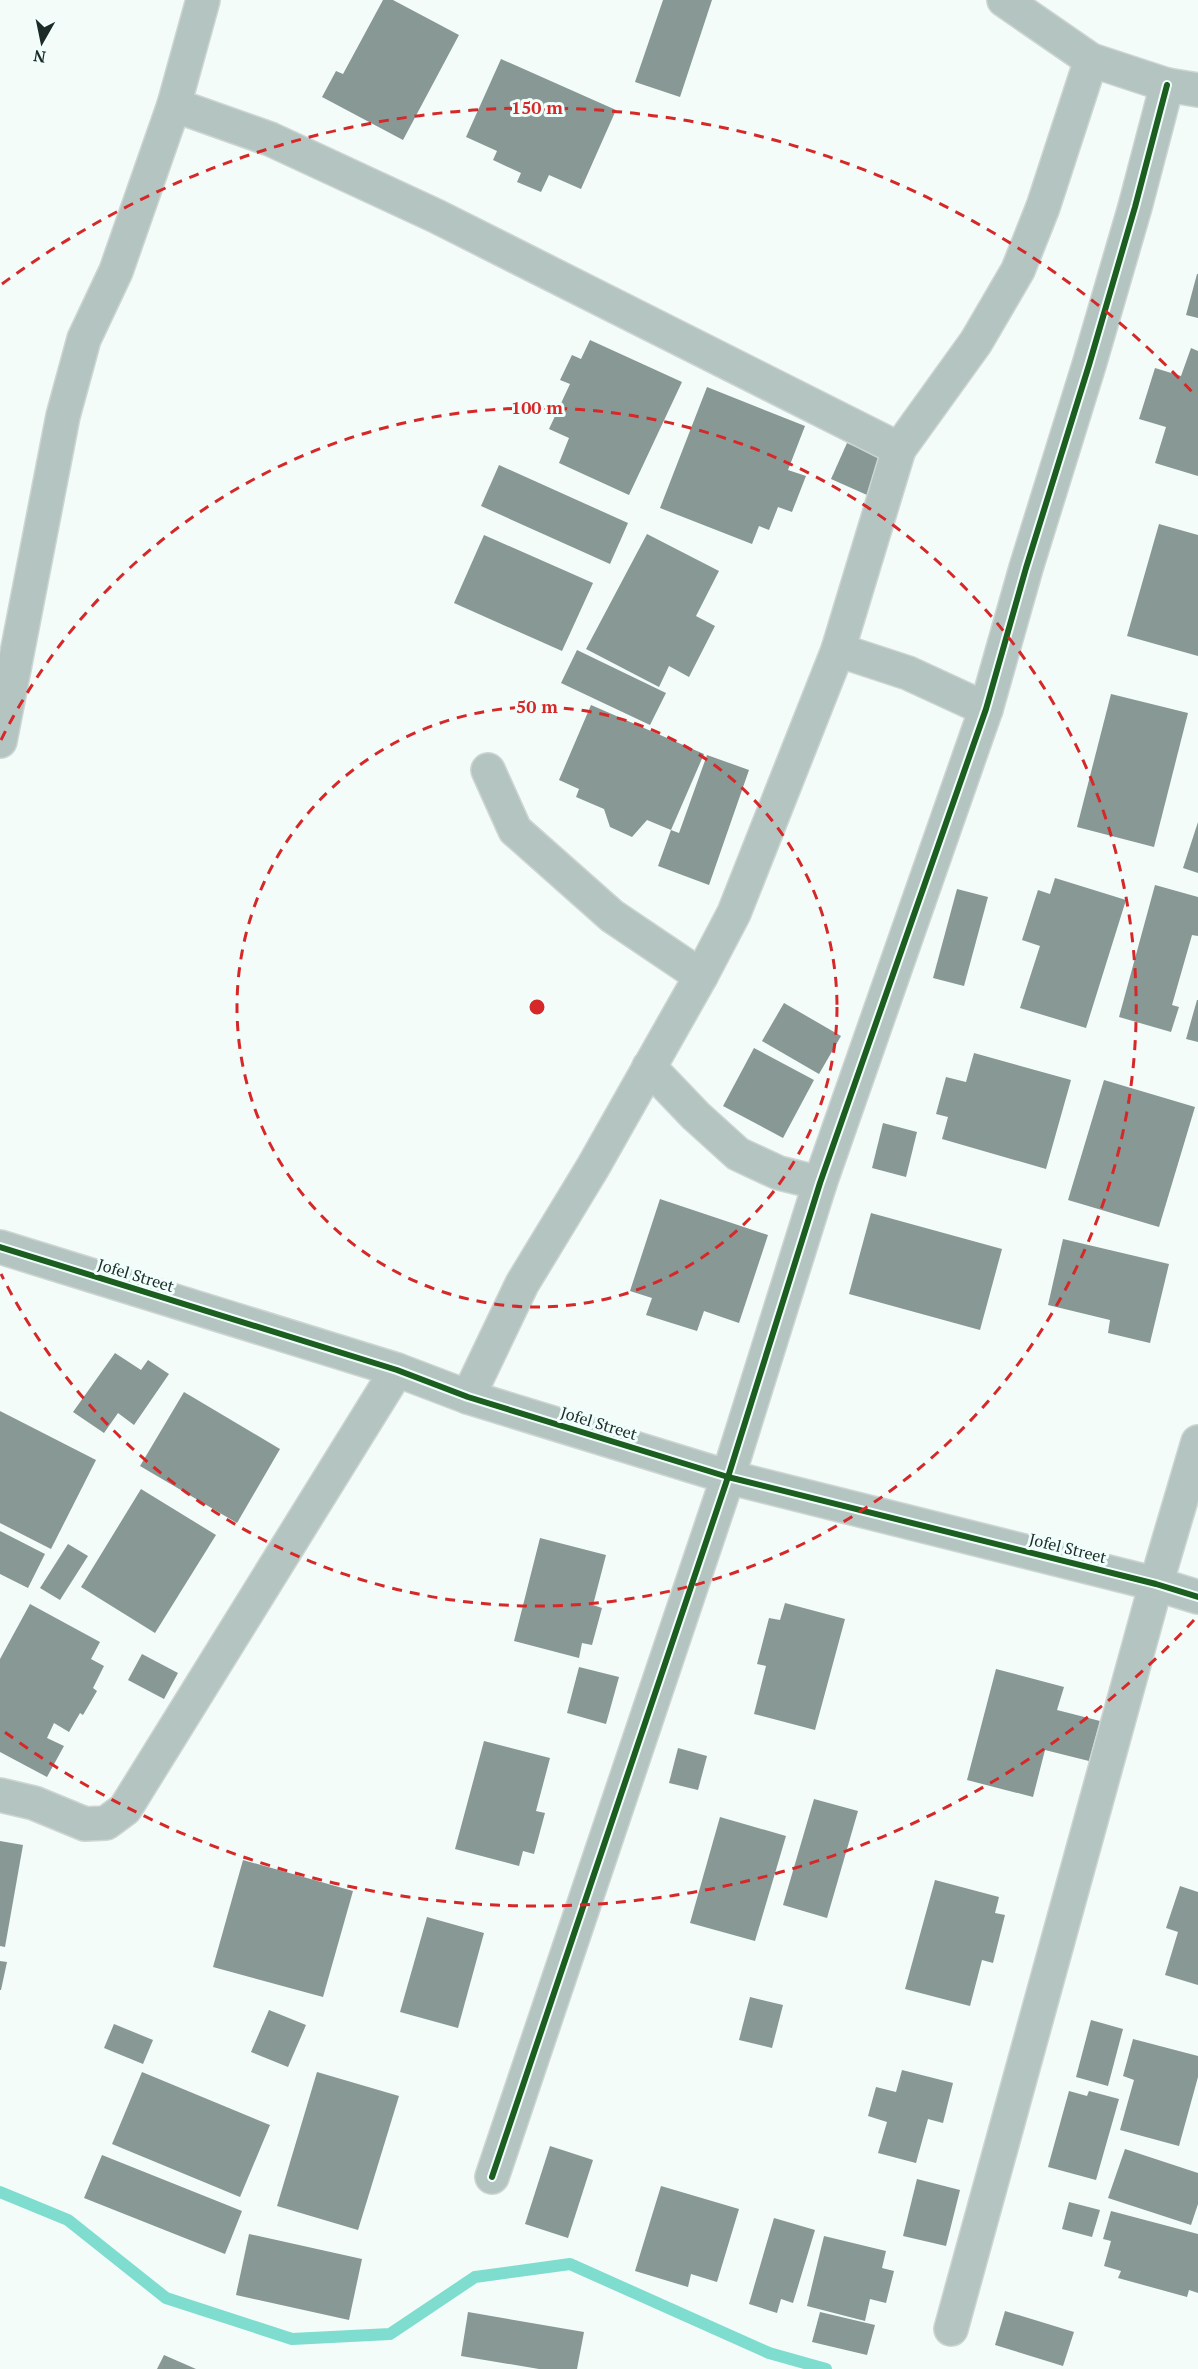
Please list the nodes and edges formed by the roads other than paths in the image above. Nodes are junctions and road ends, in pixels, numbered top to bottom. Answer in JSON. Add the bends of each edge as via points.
{"nodes":[{"id":1,"x":203,"y":0,"type":"edge"},
{"id":2,"x":1004,"y":0,"type":"edge"},
{"id":3,"x":1091,"y":60,"type":"junction"},
{"id":4,"x":1183,"y":87,"type":"edge"},
{"id":5,"x":174,"y":105,"type":"junction"},
{"id":6,"x":899,"y":449,"type":"junction"},
{"id":7,"x":838,"y":650,"type":"junction"},
{"id":8,"x":986,"y":709,"type":"junction"},
{"id":9,"x":0,"y":741,"type":"edge"},
{"id":10,"x":488,"y":770,"type":"dead end"},
{"id":11,"x":701,"y":976,"type":"junction"},
{"id":12,"x":649,"y":1068,"type":"junction"},
{"id":13,"x":820,"y":1183,"type":"junction"},
{"id":14,"x":0,"y":1246,"type":"edge"},
{"id":15,"x":397,"y":1370,"type":"junction"},
{"id":16,"x":468,"y":1396,"type":"junction"},
{"id":17,"x":1198,"y":1442,"type":"edge"},
{"id":18,"x":728,"y":1477,"type":"junction"},
{"id":19,"x":1156,"y":1584,"type":"junction"},
{"id":20,"x":1198,"y":1597,"type":"edge"},
{"id":21,"x":0,"y":1795,"type":"edge"},
{"id":22,"x":492,"y":2177,"type":"dead end"},
{"id":23,"x":951,"y":2329,"type":"dead end"}],
"edges":[{"from":1,"to":5,"type":"street"},
{"from":2,"to":3,"type":"street"},
{"from":3,"to":4,"type":"street"},
{"from":3,"to":6,"type":"street","via":[[1018,270],[976,342]]},
{"from":4,"to":8,"type":"street","via":[[1106,309]]},
{"from":5,"to":6,"type":"street","via":[[270,139],[426,211]]},
{"from":5,"to":9,"type":"street","via":[[116,271],[84,339],[63,416]]},
{"from":6,"to":7,"type":"street"},
{"from":7,"to":8,"type":"street","via":[[908,673]]},
{"from":7,"to":11,"type":"street","via":[[734,912]]},
{"from":8,"to":13,"type":"street"},
{"from":10,"to":11,"type":"street","via":[[515,830],[612,916]]},
{"from":11,"to":12,"type":"street"},
{"from":12,"to":13,"type":"street","via":[[738,1154],[779,1173]]},
{"from":12,"to":16,"type":"street","via":[[522,1284]]},
{"from":13,"to":18,"type":"street"},
{"from":14,"to":15,"type":"street","name":"Jofel Street"},
{"from":15,"to":16,"type":"street","name":"Jofel Street"},
{"from":15,"to":21,"type":"street","via":[[125,1809],[106,1823],[85,1824],[34,1803]]},
{"from":16,"to":18,"type":"street","name":"Jofel Street"},
{"from":17,"to":19,"type":"street"},
{"from":18,"to":19,"type":"street","name":"Jofel Street"},
{"from":18,"to":22,"type":"street"},
{"from":19,"to":20,"type":"street","name":"Jofel Street"},
{"from":19,"to":23,"type":"street"}]}
